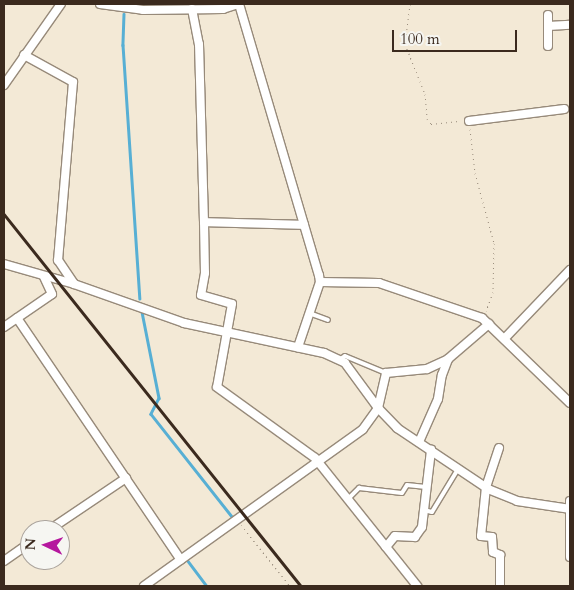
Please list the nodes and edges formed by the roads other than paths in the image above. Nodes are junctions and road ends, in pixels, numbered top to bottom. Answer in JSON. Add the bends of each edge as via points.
{"nodes":[{"id":1,"x":61,"y":4,"type":"edge"},
{"id":2,"x":100,"y":4,"type":"edge"},
{"id":3,"x":238,"y":4,"type":"edge"},
{"id":4,"x":192,"y":9,"type":"junction"},
{"id":5,"x":548,"y":15,"type":"dead end"},
{"id":6,"x":570,"y":25,"type":"edge"},
{"id":7,"x":548,"y":26,"type":"junction"},
{"id":8,"x":548,"y":46,"type":"dead end"},
{"id":9,"x":24,"y":55,"type":"junction"},
{"id":10,"x":4,"y":85,"type":"edge"},
{"id":11,"x":567,"y":109,"type":"edge"},
{"id":12,"x":469,"y":121,"type":"road end"},
{"id":13,"x":204,"y":222,"type":"junction"},
{"id":14,"x":304,"y":224,"type":"junction"},
{"id":15,"x":4,"y":264,"type":"edge"},
{"id":16,"x":570,"y":270,"type":"edge"},
{"id":17,"x":44,"y":277,"type":"junction"},
{"id":18,"x":320,"y":282,"type":"junction"},
{"id":19,"x":74,"y":284,"type":"junction"},
{"id":20,"x":309,"y":313,"type":"junction"},
{"id":21,"x":17,"y":318,"type":"junction"},
{"id":22,"x":328,"y":320,"type":"dead end"},
{"id":23,"x":489,"y":324,"type":"junction"},
{"id":24,"x":4,"y":327,"type":"edge"},
{"id":25,"x":224,"y":334,"type":"junction"},
{"id":26,"x":505,"y":338,"type":"junction"},
{"id":27,"x":298,"y":347,"type":"junction"},
{"id":28,"x":448,"y":359,"type":"junction"},
{"id":29,"x":339,"y":360,"type":"junction"},
{"id":30,"x":386,"y":373,"type":"junction"},
{"id":31,"x":570,"y":403,"type":"edge"},
{"id":32,"x":378,"y":408,"type":"junction"},
{"id":33,"x":419,"y":442,"type":"junction"},
{"id":34,"x":499,"y":448,"type":"dead end"},
{"id":35,"x":431,"y":450,"type":"junction"},
{"id":36,"x":319,"y":462,"type":"junction"},
{"id":37,"x":458,"y":468,"type":"junction"},
{"id":38,"x":126,"y":478,"type":"junction"},
{"id":39,"x":486,"y":487,"type":"junction"},
{"id":40,"x":426,"y":488,"type":"junction"},
{"id":41,"x":348,"y":499,"type":"junction"},
{"id":42,"x":570,"y":506,"type":"edge"},
{"id":43,"x":424,"y":510,"type":"junction"},
{"id":44,"x":64,"y":520,"type":"edge"},
{"id":45,"x":386,"y":546,"type":"junction"},
{"id":46,"x":20,"y":550,"type":"edge"},
{"id":47,"x":570,"y":557,"type":"edge"},
{"id":48,"x":181,"y":560,"type":"junction"},
{"id":49,"x":4,"y":561,"type":"edge"},
{"id":50,"x":144,"y":586,"type":"edge"},
{"id":51,"x":417,"y":586,"type":"edge"},
{"id":52,"x":500,"y":586,"type":"edge"}],
"edges":[{"from":1,"to":9,"type":"street"},
{"from":2,"to":4,"type":"street","via":[[143,10]]},
{"from":3,"to":4,"type":"street","via":[[223,9]]},
{"from":3,"to":14,"type":"street"},
{"from":4,"to":13,"type":"street","via":[[199,44]]},
{"from":5,"to":7,"type":"street"},
{"from":6,"to":7,"type":"street"},
{"from":7,"to":8,"type":"street"},
{"from":9,"to":10,"type":"street"},
{"from":9,"to":19,"type":"street","via":[[73,82],[58,260]]},
{"from":11,"to":12,"type":"street"},
{"from":13,"to":14,"type":"street"},
{"from":13,"to":25,"type":"street","via":[[205,273],[201,295],[232,304]]},
{"from":14,"to":18,"type":"street"},
{"from":15,"to":17,"type":"street"},
{"from":16,"to":26,"type":"street"},
{"from":17,"to":19,"type":"street"},
{"from":17,"to":21,"type":"street","via":[[52,294]]},
{"from":18,"to":20,"type":"street"},
{"from":18,"to":23,"type":"street","via":[[379,283],[482,318]]},
{"from":19,"to":25,"type":"street"},
{"from":20,"to":22,"type":"lane"},
{"from":20,"to":27,"type":"street"},
{"from":21,"to":24,"type":"street"},
{"from":21,"to":38,"type":"street"},
{"from":23,"to":26,"type":"street"},
{"from":23,"to":28,"type":"street"},
{"from":25,"to":27,"type":"street"},
{"from":25,"to":36,"type":"street","via":[[217,387]]},
{"from":26,"to":31,"type":"street"},
{"from":27,"to":29,"type":"street"},
{"from":28,"to":30,"type":"street","via":[[427,369]]},
{"from":28,"to":33,"type":"street","via":[[438,399]]},
{"from":29,"to":30,"type":"lane","via":[[345,356]]},
{"from":29,"to":32,"type":"street","via":[[353,372]]},
{"from":30,"to":32,"type":"street"},
{"from":32,"to":33,"type":"street","via":[[397,428]]},
{"from":32,"to":36,"type":"street","via":[[363,429]]},
{"from":33,"to":35,"type":"street"},
{"from":34,"to":39,"type":"street"},
{"from":35,"to":37,"type":"street"},
{"from":35,"to":40,"type":"street"},
{"from":36,"to":41,"type":"street"},
{"from":36,"to":48,"type":"street"},
{"from":37,"to":39,"type":"street"},
{"from":37,"to":43,"type":"lane","via":[[432,512]]},
{"from":38,"to":44,"type":"street"},
{"from":38,"to":48,"type":"street"},
{"from":39,"to":42,"type":"street","via":[[517,501]]},
{"from":39,"to":52,"type":"street","via":[[481,536],[492,537],[493,552],[500,555]]},
{"from":40,"to":41,"type":"lane","via":[[407,485],[402,493],[359,488]]},
{"from":40,"to":43,"type":"street"},
{"from":41,"to":45,"type":"street"},
{"from":42,"to":47,"type":"street"},
{"from":43,"to":45,"type":"street","via":[[422,528],[415,537],[396,536]]},
{"from":45,"to":51,"type":"street"},
{"from":46,"to":49,"type":"street"},
{"from":48,"to":50,"type":"street"}]}
